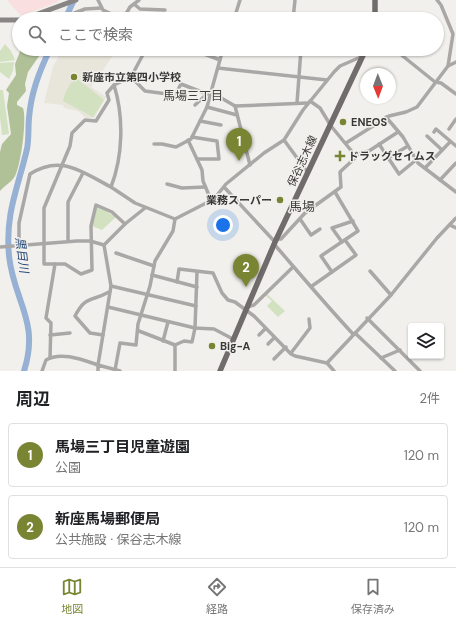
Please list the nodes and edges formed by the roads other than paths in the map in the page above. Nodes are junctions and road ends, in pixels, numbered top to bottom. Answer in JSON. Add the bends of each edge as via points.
{"nodes":[{"id":1,"x":76,"y":0,"type":"edge"},
{"id":2,"x":98,"y":0,"type":"edge"},
{"id":3,"x":139,"y":0,"type":"edge"},
{"id":4,"x":240,"y":0,"type":"edge"},
{"id":5,"x":295,"y":0,"type":"edge"},
{"id":6,"x":375,"y":0,"type":"edge"},
{"id":7,"x":437,"y":0,"type":"edge"},
{"id":8,"x":134,"y":4,"type":"junction"},
{"id":9,"x":101,"y":8,"type":"junction"},
{"id":10,"x":165,"y":10,"type":"dead end"},
{"id":11,"x":43,"y":12,"type":"edge"},
{"id":12,"x":75,"y":12,"type":"edge"},
{"id":13,"x":109,"y":12,"type":"edge"},
{"id":14,"x":126,"y":12,"type":"edge"},
{"id":15,"x":236,"y":12,"type":"edge"},
{"id":16,"x":294,"y":12,"type":"edge"},
{"id":17,"x":375,"y":12,"type":"edge"},
{"id":18,"x":443,"y":12,"type":"edge"},
{"id":19,"x":444,"y":15,"type":"edge"},
{"id":20,"x":0,"y":20,"type":"edge"},
{"id":21,"x":12,"y":21,"type":"edge"},
{"id":22,"x":142,"y":56,"type":"edge"},
{"id":23,"x":209,"y":56,"type":"edge"},
{"id":24,"x":221,"y":56,"type":"edge"},
{"id":25,"x":300,"y":56,"type":"edge"},
{"id":26,"x":363,"y":56,"type":"joint"},
{"id":27,"x":403,"y":56,"type":"edge"},
{"id":28,"x":220,"y":60,"type":"junction"},
{"id":29,"x":456,"y":62,"type":"edge"},
{"id":30,"x":448,"y":66,"type":"junction"},
{"id":31,"x":218,"y":68,"type":"junction"},
{"id":32,"x":297,"y":77,"type":"junction"},
{"id":33,"x":131,"y":78,"type":"junction"},
{"id":34,"x":327,"y":80,"type":"junction"},
{"id":35,"x":435,"y":82,"type":"junction"},
{"id":36,"x":114,"y":84,"type":"junction"},
{"id":37,"x":209,"y":93,"type":"junction"},
{"id":38,"x":456,"y":94,"type":"edge"},
{"id":39,"x":309,"y":102,"type":"junction"},
{"id":40,"x":297,"y":103,"type":"junction"},
{"id":41,"x":195,"y":105,"type":"dead end"},
{"id":42,"x":235,"y":106,"type":"junction"},
{"id":43,"x":207,"y":107,"type":"junction"},
{"id":44,"x":237,"y":115,"type":"junction"},
{"id":45,"x":386,"y":117,"type":"junction"},
{"id":46,"x":456,"y":119,"type":"edge"},
{"id":47,"x":200,"y":121,"type":"junction"},
{"id":48,"x":221,"y":124,"type":"dead end"},
{"id":49,"x":330,"y":124,"type":"junction"},
{"id":50,"x":449,"y":129,"type":"dead end"},
{"id":51,"x":398,"y":132,"type":"junction"},
{"id":52,"x":434,"y":132,"type":"dead end"},
{"id":53,"x":427,"y":136,"type":"dead end"},
{"id":54,"x":190,"y":139,"type":"junction"},
{"id":55,"x":284,"y":140,"type":"junction"},
{"id":56,"x":450,"y":142,"type":"junction"},
{"id":57,"x":346,"y":143,"type":"junction"},
{"id":58,"x":154,"y":144,"type":"dead end"},
{"id":59,"x":379,"y":144,"type":"junction"},
{"id":60,"x":408,"y":146,"type":"junction"},
{"id":61,"x":456,"y":146,"type":"edge"},
{"id":62,"x":442,"y":150,"type":"junction"},
{"id":63,"x":355,"y":155,"type":"junction"},
{"id":64,"x":388,"y":158,"type":"junction"},
{"id":65,"x":197,"y":159,"type":"junction"},
{"id":66,"x":416,"y":160,"type":"junction"},
{"id":67,"x":456,"y":163,"type":"edge"},
{"id":68,"x":61,"y":165,"type":"junction"},
{"id":69,"x":250,"y":165,"type":"junction"},
{"id":70,"x":425,"y":168,"type":"junction"},
{"id":71,"x":84,"y":173,"type":"junction"},
{"id":72,"x":308,"y":173,"type":"junction"},
{"id":73,"x":440,"y":180,"type":"junction"},
{"id":74,"x":167,"y":184,"type":"dead end"},
{"id":75,"x":111,"y":187,"type":"junction"},
{"id":76,"x":206,"y":187,"type":"junction"},
{"id":77,"x":224,"y":188,"type":"junction"},
{"id":78,"x":335,"y":192,"type":"junction"},
{"id":79,"x":456,"y":192,"type":"edge"},
{"id":80,"x":211,"y":200,"type":"junction"},
{"id":81,"x":145,"y":208,"type":"junction"},
{"id":82,"x":300,"y":218,"type":"junction"},
{"id":83,"x":456,"y":218,"type":"edge"},
{"id":84,"x":175,"y":219,"type":"junction"},
{"id":85,"x":353,"y":221,"type":"junction"},
{"id":86,"x":125,"y":224,"type":"junction"},
{"id":87,"x":450,"y":225,"type":"junction"},
{"id":88,"x":456,"y":228,"type":"edge"},
{"id":89,"x":320,"y":229,"type":"dead end"},
{"id":90,"x":68,"y":241,"type":"junction"},
{"id":91,"x":90,"y":241,"type":"junction"},
{"id":92,"x":344,"y":241,"type":"junction"},
{"id":93,"x":275,"y":242,"type":"junction"},
{"id":94,"x":44,"y":243,"type":"junction"},
{"id":95,"x":19,"y":245,"type":"junction"},
{"id":96,"x":104,"y":245,"type":"junction"},
{"id":97,"x":0,"y":246,"type":"edge"},
{"id":98,"x":116,"y":253,"type":"dead end"},
{"id":99,"x":55,"y":264,"type":"junction"},
{"id":100,"x":154,"y":266,"type":"junction"},
{"id":101,"x":293,"y":267,"type":"junction"},
{"id":102,"x":370,"y":271,"type":"dead end"},
{"id":103,"x":197,"y":272,"type":"junction"},
{"id":104,"x":332,"y":272,"type":"junction"},
{"id":105,"x":152,"y":275,"type":"junction"},
{"id":106,"x":177,"y":282,"type":"junction"},
{"id":107,"x":110,"y":286,"type":"junction"},
{"id":108,"x":312,"y":286,"type":"junction"},
{"id":109,"x":197,"y":287,"type":"junction"},
{"id":110,"x":110,"y":292,"type":"junction"},
{"id":111,"x":148,"y":294,"type":"junction"},
{"id":112,"x":391,"y":295,"type":"junction"},
{"id":113,"x":196,"y":306,"type":"junction"},
{"id":114,"x":108,"y":307,"type":"junction"},
{"id":115,"x":246,"y":309,"type":"junction"},
{"id":116,"x":141,"y":314,"type":"junction"},
{"id":117,"x":367,"y":318,"type":"junction"},
{"id":118,"x":309,"y":319,"type":"dead end"},
{"id":119,"x":168,"y":322,"type":"junction"},
{"id":120,"x":195,"y":328,"type":"junction"},
{"id":121,"x":265,"y":329,"type":"junction"},
{"id":122,"x":139,"y":331,"type":"junction"},
{"id":123,"x":70,"y":333,"type":"dead end"},
{"id":124,"x":354,"y":334,"type":"junction"},
{"id":125,"x":50,"y":335,"type":"junction"},
{"id":126,"x":103,"y":335,"type":"junction"},
{"id":127,"x":259,"y":335,"type":"dead end"},
{"id":128,"x":274,"y":338,"type":"junction"},
{"id":129,"x":233,"y":339,"type":"junction"},
{"id":130,"x":163,"y":341,"type":"junction"},
{"id":131,"x":268,"y":344,"type":"dead end"},
{"id":132,"x":175,"y":345,"type":"junction"},
{"id":133,"x":286,"y":347,"type":"junction"},
{"id":134,"x":400,"y":350,"type":"junction"},
{"id":135,"x":290,"y":353,"type":"junction"},
{"id":136,"x":50,"y":358,"type":"junction"},
{"id":137,"x":381,"y":358,"type":"junction"},
{"id":138,"x":274,"y":359,"type":"dead end"},
{"id":139,"x":327,"y":363,"type":"junction"},
{"id":140,"x":98,"y":365,"type":"junction"},
{"id":141,"x":117,"y":370,"type":"edge"},
{"id":142,"x":42,"y":371,"type":"edge"},
{"id":143,"x":98,"y":371,"type":"edge"},
{"id":144,"x":175,"y":371,"type":"edge"},
{"id":145,"x":220,"y":371,"type":"edge"},
{"id":146,"x":334,"y":371,"type":"edge"},
{"id":147,"x":395,"y":371,"type":"edge"},
{"id":148,"x":420,"y":371,"type":"edge"}],
"edges":[{"from":1,"to":11,"type":"street"},
{"from":2,"to":9,"type":"street"},
{"from":3,"to":8,"type":"street"},
{"from":4,"to":15,"type":"street"},
{"from":5,"to":16,"type":"street"},
{"from":6,"to":17,"type":"main road"},
{"from":7,"to":18,"type":"street"},
{"from":8,"to":10,"type":"street","via":[[140,9]]},
{"from":8,"to":14,"type":"street"},
{"from":9,"to":12,"type":"street"},
{"from":9,"to":13,"type":"street"},
{"from":19,"to":30,"type":"street","via":[[453,34]]},
{"from":20,"to":21,"type":"street"},
{"from":22,"to":33,"type":"street"},
{"from":23,"to":28,"type":"street"},
{"from":24,"to":28,"type":"street"},
{"from":25,"to":32,"type":"street"},
{"from":26,"to":34,"type":"street","via":[[340,66]]},
{"from":26,"to":49,"type":"main road","name":"保谷志木線"},
{"from":27,"to":35,"type":"street"},
{"from":28,"to":31,"type":"street"},
{"from":29,"to":30,"type":"street"},
{"from":30,"to":35,"type":"street"},
{"from":31,"to":32,"type":"street"},
{"from":31,"to":37,"type":"street"},
{"from":32,"to":34,"type":"street"},
{"from":32,"to":40,"type":"street"},
{"from":33,"to":36,"type":"street"},
{"from":33,"to":37,"type":"street","via":[[145,91],[175,95],[181,84]]},
{"from":34,"to":39,"type":"street"},
{"from":35,"to":38,"type":"street"},
{"from":35,"to":45,"type":"street","via":[[417,107]]},
{"from":36,"to":68,"type":"street","via":[[96,121],[85,120],[72,133],[70,146]]},
{"from":36,"to":75,"type":"street","via":[[121,122],[117,169]]},
{"from":37,"to":41,"type":"street"},
{"from":37,"to":42,"type":"street"},
{"from":37,"to":43,"type":"street"},
{"from":39,"to":40,"type":"street"},
{"from":39,"to":49,"type":"street","via":[[320,108]]},
{"from":39,"to":55,"type":"street"},
{"from":40,"to":42,"type":"street"},
{"from":42,"to":44,"type":"street"},
{"from":43,"to":44,"type":"street"},
{"from":43,"to":47,"type":"street"},
{"from":44,"to":69,"type":"street"},
{"from":45,"to":51,"type":"street"},
{"from":45,"to":57,"type":"street"},
{"from":46,"to":50,"type":"street"},
{"from":47,"to":48,"type":"street"},
{"from":47,"to":54,"type":"street"},
{"from":49,"to":57,"type":"street"},
{"from":49,"to":72,"type":"main road","name":"保谷志木線"},
{"from":51,"to":59,"type":"street"},
{"from":51,"to":60,"type":"street"},
{"from":52,"to":56,"type":"street","via":[[436,129]]},
{"from":53,"to":62,"type":"street"},
{"from":54,"to":58,"type":"street","via":[[176,147]]},
{"from":54,"to":65,"type":"street"},
{"from":54,"to":65,"type":"street","via":[[217,141],[219,159]]},
{"from":55,"to":69,"type":"street"},
{"from":55,"to":72,"type":"street"},
{"from":56,"to":61,"type":"street"},
{"from":56,"to":62,"type":"street"},
{"from":57,"to":63,"type":"street"},
{"from":59,"to":63,"type":"street","via":[[369,151]]},
{"from":59,"to":64,"type":"street"},
{"from":60,"to":64,"type":"street"},
{"from":60,"to":66,"type":"street"},
{"from":62,"to":70,"type":"street"},
{"from":63,"to":78,"type":"street","via":[[340,172],[342,186]]},
{"from":64,"to":66,"type":"street","via":[[399,174]]},
{"from":65,"to":76,"type":"street"},
{"from":66,"to":70,"type":"street"},
{"from":67,"to":73,"type":"street"},
{"from":68,"to":71,"type":"street"},
{"from":68,"to":94,"type":"street","via":[[43,210]]},
{"from":68,"to":95,"type":"street","via":[[50,164],[30,174],[19,223]]},
{"from":69,"to":77,"type":"street"},
{"from":70,"to":73,"type":"street"},
{"from":71,"to":75,"type":"street"},
{"from":71,"to":90,"type":"street","via":[[68,202]]},
{"from":72,"to":93,"type":"main road","name":"保谷志木線"},
{"from":73,"to":79,"type":"street"},
{"from":74,"to":76,"type":"street","via":[[182,188]]},
{"from":75,"to":81,"type":"street"},
{"from":76,"to":80,"type":"street"},
{"from":77,"to":80,"type":"street"},
{"from":77,"to":93,"type":"street"},
{"from":78,"to":82,"type":"street"},
{"from":78,"to":85,"type":"street"},
{"from":80,"to":84,"type":"street"},
{"from":81,"to":84,"type":"street"},
{"from":81,"to":86,"type":"street"},
{"from":82,"to":89,"type":"street","via":[[311,235]]},
{"from":82,"to":93,"type":"street"},
{"from":83,"to":87,"type":"street"},
{"from":84,"to":100,"type":"street","via":[[173,231]]},
{"from":85,"to":92,"type":"street","via":[[358,231]]},
{"from":85,"to":92,"type":"street","via":[[332,228]]},
{"from":86,"to":91,"type":"street","via":[[112,212],[96,205]]},
{"from":86,"to":96,"type":"street"},
{"from":87,"to":88,"type":"street"},
{"from":87,"to":112,"type":"street"},
{"from":90,"to":91,"type":"street"},
{"from":90,"to":94,"type":"street"},
{"from":91,"to":96,"type":"street"},
{"from":91,"to":99,"type":"street","via":[[92,270],[81,274],[65,264]]},
{"from":92,"to":104,"type":"street","via":[[321,256]]},
{"from":92,"to":104,"type":"street","via":[[356,255]]},
{"from":93,"to":101,"type":"street"},
{"from":93,"to":115,"type":"main road","name":"保谷志木線"},
{"from":94,"to":95,"type":"street"},
{"from":94,"to":99,"type":"street","via":[[44,264]]},
{"from":95,"to":97,"type":"street"},
{"from":96,"to":107,"type":"street"},
{"from":98,"to":100,"type":"street"},
{"from":99,"to":125,"type":"street","via":[[46,318],[51,323]]},
{"from":100,"to":105,"type":"street"},
{"from":101,"to":108,"type":"street"},
{"from":101,"to":115,"type":"street","via":[[254,305]]},
{"from":102,"to":112,"type":"street"},
{"from":103,"to":106,"type":"street","via":[[179,269]]},
{"from":103,"to":109,"type":"street"},
{"from":103,"to":115,"type":"street","via":[[213,273],[228,300]]},
{"from":104,"to":108,"type":"street"},
{"from":105,"to":106,"type":"street"},
{"from":105,"to":111,"type":"street"},
{"from":106,"to":109,"type":"street"},
{"from":107,"to":110,"type":"street"},
{"from":107,"to":111,"type":"street"},
{"from":108,"to":124,"type":"street"},
{"from":109,"to":113,"type":"street"},
{"from":110,"to":114,"type":"street"},
{"from":110,"to":126,"type":"street","via":[[99,298],[89,298],[75,316],[90,333]]},
{"from":111,"to":113,"type":"street"},
{"from":111,"to":116,"type":"street"},
{"from":112,"to":117,"type":"street"},
{"from":113,"to":120,"type":"street"},
{"from":114,"to":116,"type":"street"},
{"from":114,"to":126,"type":"street"},
{"from":115,"to":121,"type":"street"},
{"from":115,"to":129,"type":"main road","name":"保谷志木線"},
{"from":116,"to":119,"type":"street"},
{"from":116,"to":122,"type":"street"},
{"from":117,"to":124,"type":"street"},
{"from":117,"to":134,"type":"street"},
{"from":118,"to":135,"type":"street","via":[[310,328]]},
{"from":119,"to":120,"type":"street"},
{"from":119,"to":130,"type":"street"},
{"from":120,"to":129,"type":"street","via":[[214,328]]},
{"from":120,"to":132,"type":"street","via":[[192,342],[184,341]]},
{"from":121,"to":127,"type":"street"},
{"from":121,"to":128,"type":"street"},
{"from":122,"to":130,"type":"street"},
{"from":122,"to":141,"type":"street","via":[[136,345],[120,343]]},
{"from":123,"to":125,"type":"street"},
{"from":124,"to":137,"type":"street"},
{"from":124,"to":139,"type":"street"},
{"from":125,"to":136,"type":"street"},
{"from":126,"to":140,"type":"street"},
{"from":128,"to":131,"type":"street"},
{"from":128,"to":133,"type":"street"},
{"from":129,"to":145,"type":"main road","name":"保谷志木線"},
{"from":130,"to":132,"type":"street"},
{"from":132,"to":144,"type":"street"},
{"from":133,"to":135,"type":"street"},
{"from":133,"to":138,"type":"street"},
{"from":134,"to":137,"type":"street"},
{"from":134,"to":148,"type":"street"},
{"from":135,"to":139,"type":"street"},
{"from":136,"to":140,"type":"street","via":[[68,357]]},
{"from":136,"to":142,"type":"street","via":[[46,360]]},
{"from":137,"to":147,"type":"street"},
{"from":139,"to":146,"type":"street"},
{"from":140,"to":141,"type":"street"},
{"from":140,"to":143,"type":"street"}]}
